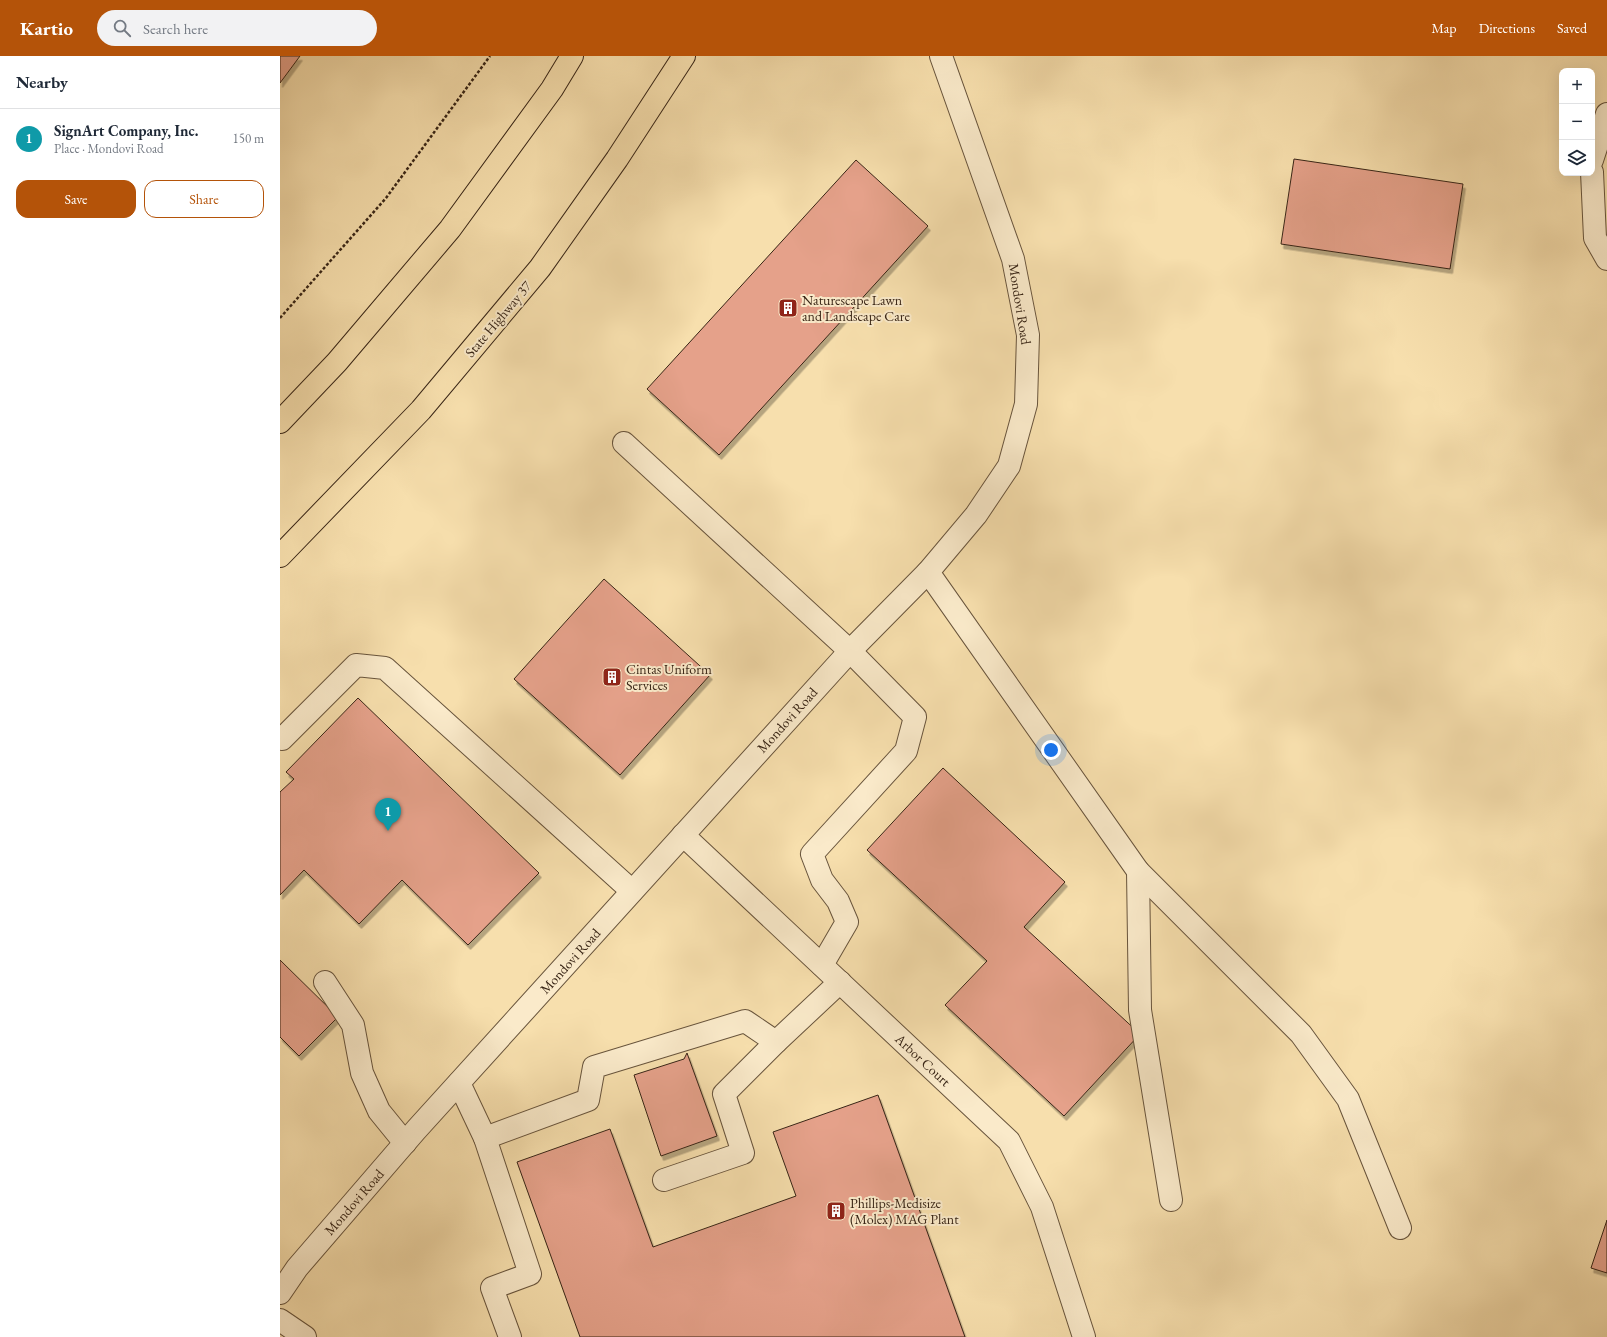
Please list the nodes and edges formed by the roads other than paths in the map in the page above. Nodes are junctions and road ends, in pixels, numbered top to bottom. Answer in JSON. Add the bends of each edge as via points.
{"nodes":[{"id":1,"x":572,"y":56,"type":"edge"},
{"id":2,"x":684,"y":56,"type":"edge"},
{"id":3,"x":941,"y":56,"type":"edge"},
{"id":4,"x":1607,"y":114,"type":"edge"},
{"id":5,"x":1595,"y":151,"type":"edge"},
{"id":6,"x":1592,"y":176,"type":"edge"},
{"id":7,"x":1607,"y":259,"type":"edge"},
{"id":8,"x":280,"y":422,"type":"edge"},
{"id":9,"x":624,"y":443,"type":"dead end"},
{"id":10,"x":280,"y":556,"type":"edge"},
{"id":11,"x":928,"y":572,"type":"junction"},
{"id":12,"x":850,"y":651,"type":"junction"},
{"id":13,"x":282,"y":739,"type":"dead end"},
{"id":14,"x":683,"y":835,"type":"junction"},
{"id":15,"x":1138,"y":871,"type":"junction"},
{"id":16,"x":632,"y":891,"type":"junction"},
{"id":17,"x":822,"y":965,"type":"junction"},
{"id":18,"x":325,"y":982,"type":"dead end"},
{"id":19,"x":840,"y":982,"type":"junction"},
{"id":20,"x":776,"y":1042,"type":"junction"},
{"id":21,"x":459,"y":1083,"type":"junction"},
{"id":22,"x":485,"y":1138,"type":"junction"},
{"id":23,"x":405,"y":1143,"type":"junction"},
{"id":24,"x":664,"y":1180,"type":"dead end"},
{"id":25,"x":1170,"y":1200,"type":"dead end"},
{"id":26,"x":1400,"y":1228,"type":"dead end"},
{"id":27,"x":280,"y":1293,"type":"edge"},
{"id":28,"x":280,"y":1320,"type":"edge"},
{"id":29,"x":305,"y":1337,"type":"edge"},
{"id":30,"x":510,"y":1337,"type":"edge"},
{"id":31,"x":1084,"y":1337,"type":"edge"}],
"edges":[{"from":1,"to":8,"type":"main road","via":[[552,88],[450,229],[337,362]]},
{"from":2,"to":10,"type":"main road","name":"State Highway 37","via":[[617,159],[540,268],[421,410]]},
{"from":3,"to":11,"type":"street","name":"Mondovi Road","via":[[1013,259],[1028,335],[1027,396],[1009,466],[976,515]]},
{"from":4,"to":5,"type":"street"},
{"from":6,"to":7,"type":"street","via":[[1595,238]]},
{"from":9,"to":12,"type":"street"},
{"from":11,"to":12,"type":"street","name":"Mondovi Road"},
{"from":11,"to":15,"type":"street"},
{"from":12,"to":14,"type":"street","name":"Mondovi Road"},
{"from":12,"to":17,"type":"street","via":[[915,717],[906,751],[812,854],[822,880],[838,900],[847,922]]},
{"from":13,"to":16,"type":"street","via":[[356,666],[385,668]]},
{"from":14,"to":16,"type":"street","name":"Mondovi Road"},
{"from":14,"to":17,"type":"street","name":"Arbor Court"},
{"from":15,"to":25,"type":"street","via":[[1140,1010]]},
{"from":15,"to":26,"type":"street","via":[[1305,1040],[1348,1099]]},
{"from":16,"to":21,"type":"street","name":"Mondovi Road"},
{"from":17,"to":19,"type":"street","name":"Arbor Court"},
{"from":18,"to":23,"type":"street","via":[[353,1025],[362,1073],[379,1111]]},
{"from":19,"to":20,"type":"street"},
{"from":19,"to":31,"type":"street","name":"Arbor Court","via":[[1009,1141],[1042,1207]]},
{"from":20,"to":22,"type":"street","via":[[745,1021],[594,1067],[588,1100]]},
{"from":20,"to":24,"type":"street","via":[[724,1094],[743,1153]]},
{"from":21,"to":22,"type":"street"},
{"from":21,"to":23,"type":"street","name":"Mondovi Road"},
{"from":22,"to":30,"type":"street","via":[[530,1274],[492,1288]]},
{"from":23,"to":27,"type":"street","name":"Mondovi Road","via":[[297,1268]]},
{"from":28,"to":29,"type":"street"}]}
